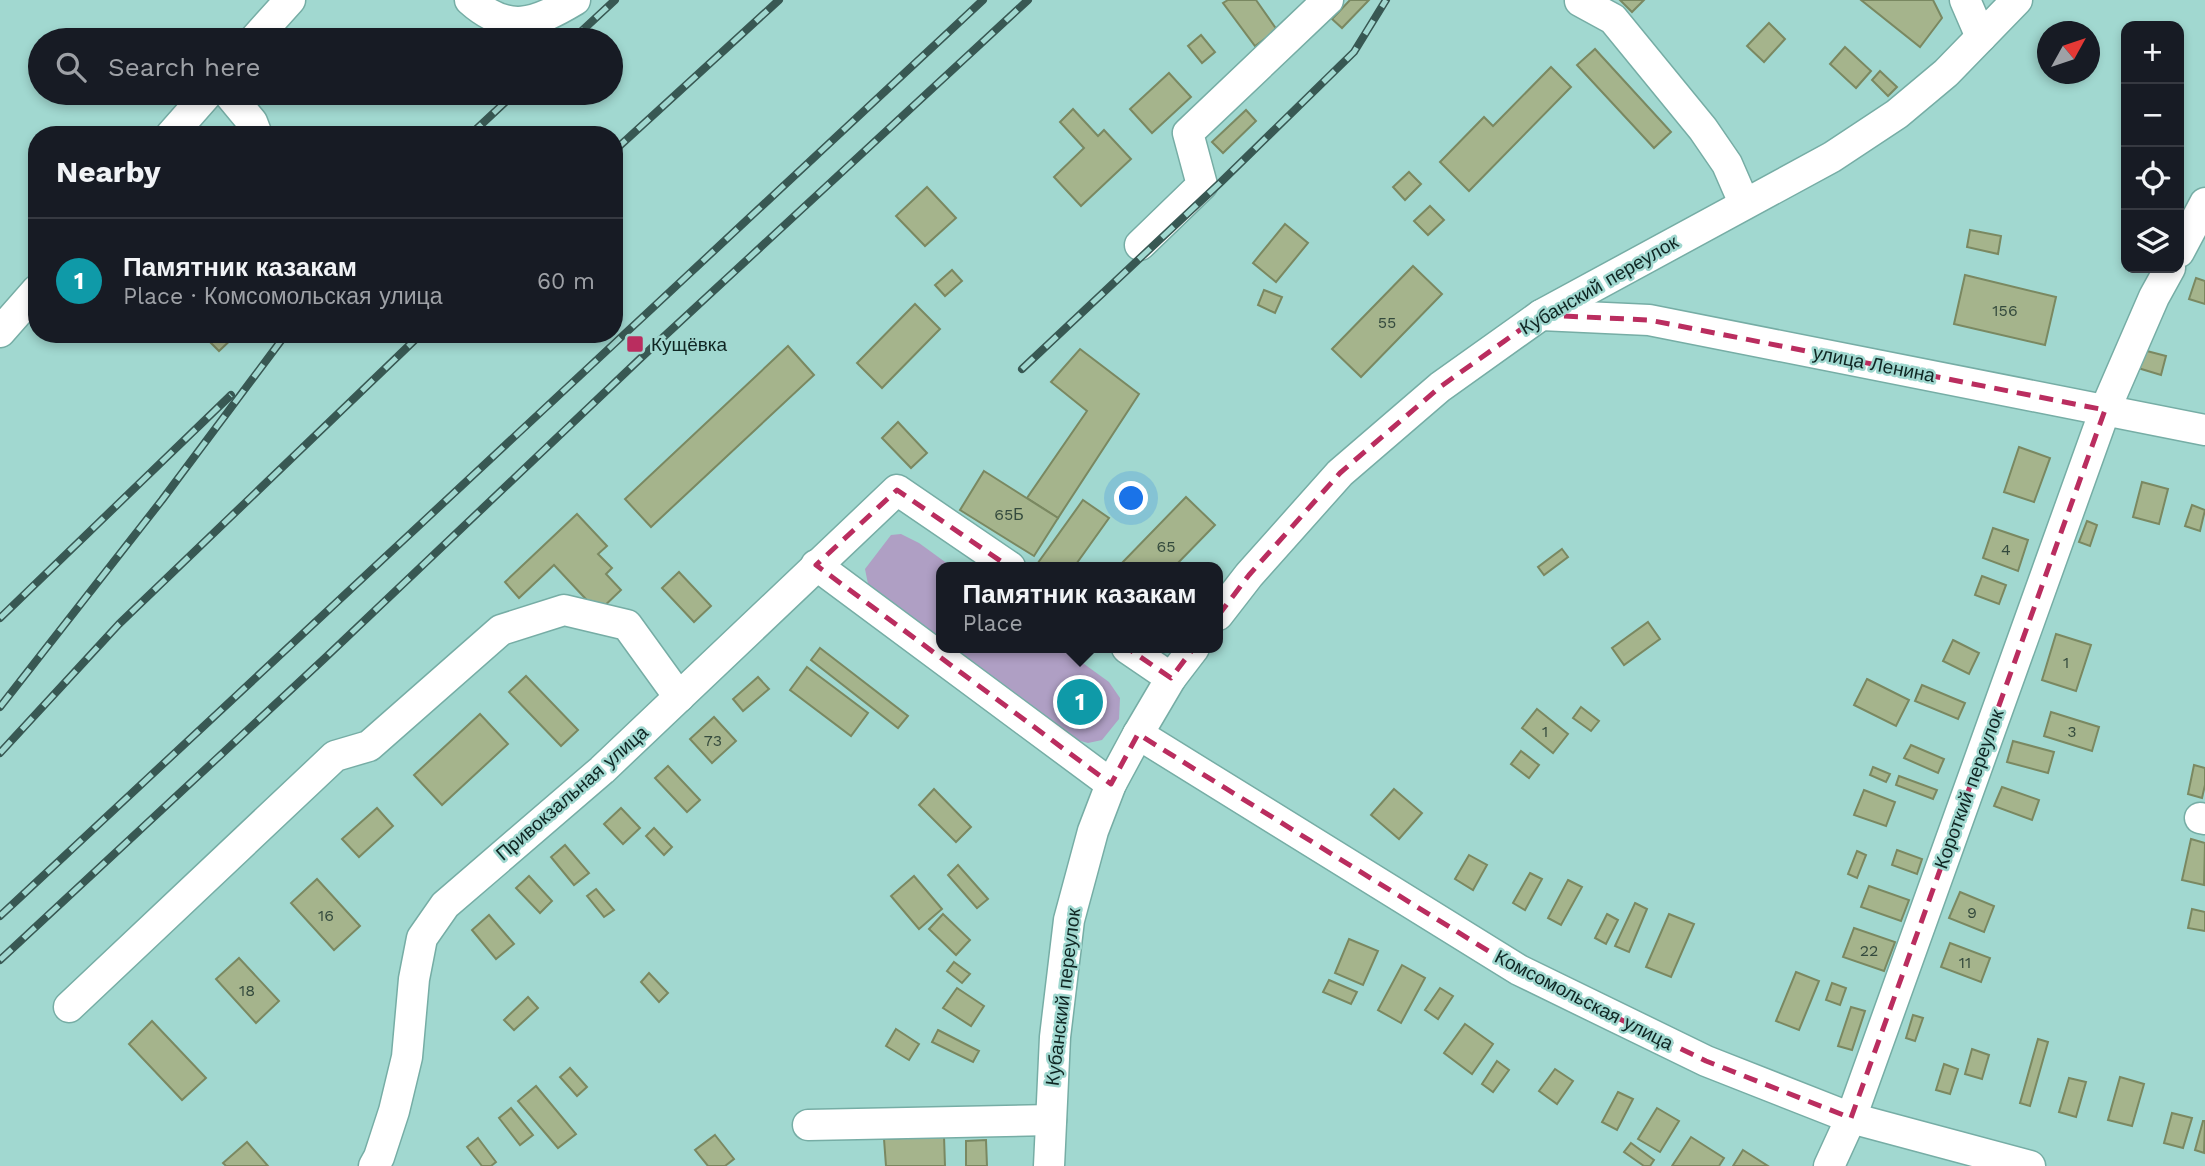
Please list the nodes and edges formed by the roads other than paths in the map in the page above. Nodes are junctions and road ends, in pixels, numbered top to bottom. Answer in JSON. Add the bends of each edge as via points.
{"nodes":[{"id":1,"x":290,"y":0,"type":"edge"},
{"id":2,"x":470,"y":0,"type":"edge"},
{"id":3,"x":575,"y":0,"type":"edge"},
{"id":4,"x":1328,"y":0,"type":"edge"},
{"id":5,"x":1965,"y":0,"type":"edge"},
{"id":6,"x":2017,"y":0,"type":"edge"},
{"id":7,"x":1580,"y":1,"type":"edge"},
{"id":8,"x":265,"y":28,"type":"edge"},
{"id":9,"x":1981,"y":37,"type":"junction"},
{"id":10,"x":198,"y":105,"type":"edge"},
{"id":11,"x":238,"y":105,"type":"edge"},
{"id":12,"x":180,"y":126,"type":"edge"},
{"id":13,"x":254,"y":126,"type":"edge"},
{"id":14,"x":1744,"y":203,"type":"junction"},
{"id":15,"x":2205,"y":203,"type":"edge"},
{"id":16,"x":2184,"y":243,"type":"edge"},
{"id":17,"x":1140,"y":245,"type":"dead end"},
{"id":18,"x":2167,"y":273,"type":"edge"},
{"id":19,"x":28,"y":298,"type":"edge"},
{"id":20,"x":1541,"y":315,"type":"junction"},
{"id":21,"x":4,"y":318,"type":"edge"},
{"id":22,"x":2105,"y":410,"type":"junction"},
{"id":23,"x":2205,"y":430,"type":"edge"},
{"id":24,"x":1003,"y":562,"type":"edge"},
{"id":25,"x":816,"y":565,"type":"junction"},
{"id":26,"x":1223,"y":609,"type":"edge"},
{"id":27,"x":1134,"y":653,"type":"edge"},
{"id":28,"x":1190,"y":653,"type":"edge"},
{"id":29,"x":1171,"y":678,"type":"junction"},
{"id":30,"x":679,"y":697,"type":"junction"},
{"id":31,"x":1138,"y":734,"type":"junction"},
{"id":32,"x":1111,"y":784,"type":"junction"},
{"id":33,"x":69,"y":1007,"type":"dead end"},
{"id":34,"x":1851,"y":1118,"type":"junction"},
{"id":35,"x":1051,"y":1120,"type":"junction"},
{"id":36,"x":808,"y":1125,"type":"dead end"},
{"id":37,"x":374,"y":1166,"type":"edge"},
{"id":38,"x":1049,"y":1166,"type":"edge"},
{"id":39,"x":1829,"y":1166,"type":"edge"},
{"id":40,"x":2030,"y":1166,"type":"edge"}],
"edges":[{"from":1,"to":8,"type":"street"},
{"from":2,"to":3,"type":"street","via":[[486,15],[518,23],[550,15]]},
{"from":4,"to":17,"type":"street","via":[[1188,134],[1202,185]]},
{"from":5,"to":9,"type":"street"},
{"from":6,"to":9,"type":"street","name":"Кубанский переулок"},
{"from":7,"to":14,"type":"street","via":[[1613,19],[1703,129],[1727,164]]},
{"from":9,"to":14,"type":"street","name":"Кубанский переулок","via":[[1897,114],[1832,157]]},
{"from":10,"to":12,"type":"street"},
{"from":11,"to":13,"type":"street"},
{"from":14,"to":20,"type":"street","name":"Кубанский переулок"},
{"from":15,"to":16,"type":"street"},
{"from":18,"to":22,"type":"street","name":"Короткий переулок"},
{"from":19,"to":21,"type":"street"},
{"from":20,"to":22,"type":"street","name":"улица Ленина","via":[[1649,320]]},
{"from":20,"to":26,"type":"street","name":"Кубанский переулок","via":[[1440,387],[1340,473]]},
{"from":22,"to":23,"type":"street","name":"улица Ленина"},
{"from":22,"to":34,"type":"street","name":"Короткий переулок"},
{"from":24,"to":25,"type":"street","name":"Привокзальная улица","via":[[897,490]]},
{"from":25,"to":30,"type":"street","name":"Привокзальная улица"},
{"from":25,"to":32,"type":"street"},
{"from":27,"to":29,"type":"street"},
{"from":28,"to":29,"type":"street","name":"Кубанский переулок"},
{"from":29,"to":31,"type":"street","name":"Кубанский переулок"},
{"from":30,"to":33,"type":"street","via":[[626,625],[564,610],[501,631],[369,746],[335,756]]},
{"from":30,"to":37,"type":"street","name":"Привокзальная улица","via":[[445,905],[422,938],[407,1057]]},
{"from":31,"to":32,"type":"street","name":"Кубанский переулок"},
{"from":31,"to":34,"type":"street","name":"Комсомольская улица","via":[[1519,970],[1706,1060]]},
{"from":32,"to":35,"type":"street","name":"Кубанский переулок","via":[[1069,920]]},
{"from":34,"to":39,"type":"street","name":"Короткий переулок"},
{"from":34,"to":40,"type":"street","name":"Комсомольская улица"},
{"from":35,"to":36,"type":"street"},
{"from":35,"to":38,"type":"street","name":"Кубанский переулок"}]}
